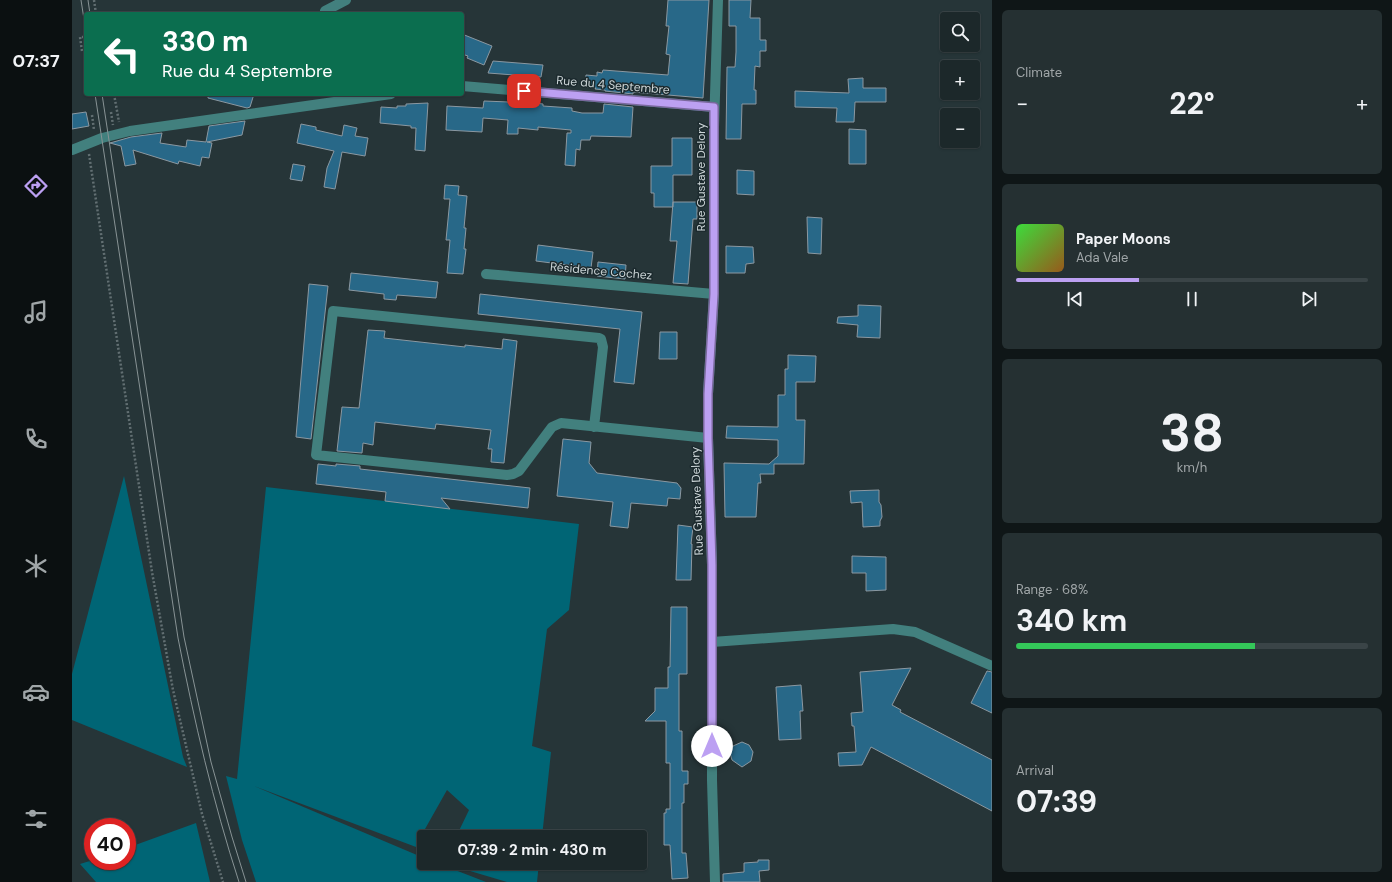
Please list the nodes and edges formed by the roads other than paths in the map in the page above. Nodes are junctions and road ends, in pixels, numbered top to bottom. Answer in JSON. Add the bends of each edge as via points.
{"nodes":[{"id":1,"x":346,"y":0,"type":"edge"},
{"id":2,"x":718,"y":0,"type":"edge"},
{"id":3,"x":325,"y":12,"type":"dead end"},
{"id":4,"x":464,"y":86,"type":"edge"},
{"id":5,"x":377,"y":96,"type":"edge"},
{"id":6,"x":714,"y":107,"type":"junction"},
{"id":7,"x":72,"y":150,"type":"edge"},
{"id":8,"x":486,"y":274,"type":"dead end"},
{"id":9,"x":714,"y":294,"type":"junction"},
{"id":10,"x":594,"y":427,"type":"junction"},
{"id":11,"x":708,"y":438,"type":"junction"},
{"id":12,"x":712,"y":642,"type":"junction"},
{"id":13,"x":992,"y":666,"type":"edge"},
{"id":14,"x":715,"y":882,"type":"edge"}],
"edges":[{"from":1,"to":3,"type":"street"},
{"from":2,"to":6,"type":"street","name":"Rue Gustave Delory"},
{"from":4,"to":6,"type":"street","name":"Rue du 4 Septembre"},
{"from":5,"to":7,"type":"street","via":[[120,133]]},
{"from":6,"to":9,"type":"street","name":"Rue Gustave Delory"},
{"from":8,"to":9,"type":"street","name":"Résidence Cochez"},
{"from":9,"to":11,"type":"street","name":"Rue Gustave Delory"},
{"from":10,"to":10,"type":"street","via":[[557,424],[552,427],[519,471],[513,474],[316,455],[333,311],[601,339],[603,347]]},
{"from":10,"to":11,"type":"street"},
{"from":11,"to":12,"type":"street","name":"Rue Gustave Delory"},
{"from":12,"to":13,"type":"street","via":[[902,629],[916,632]]},
{"from":12,"to":14,"type":"street","name":"Rue Gustave Delory"}]}
